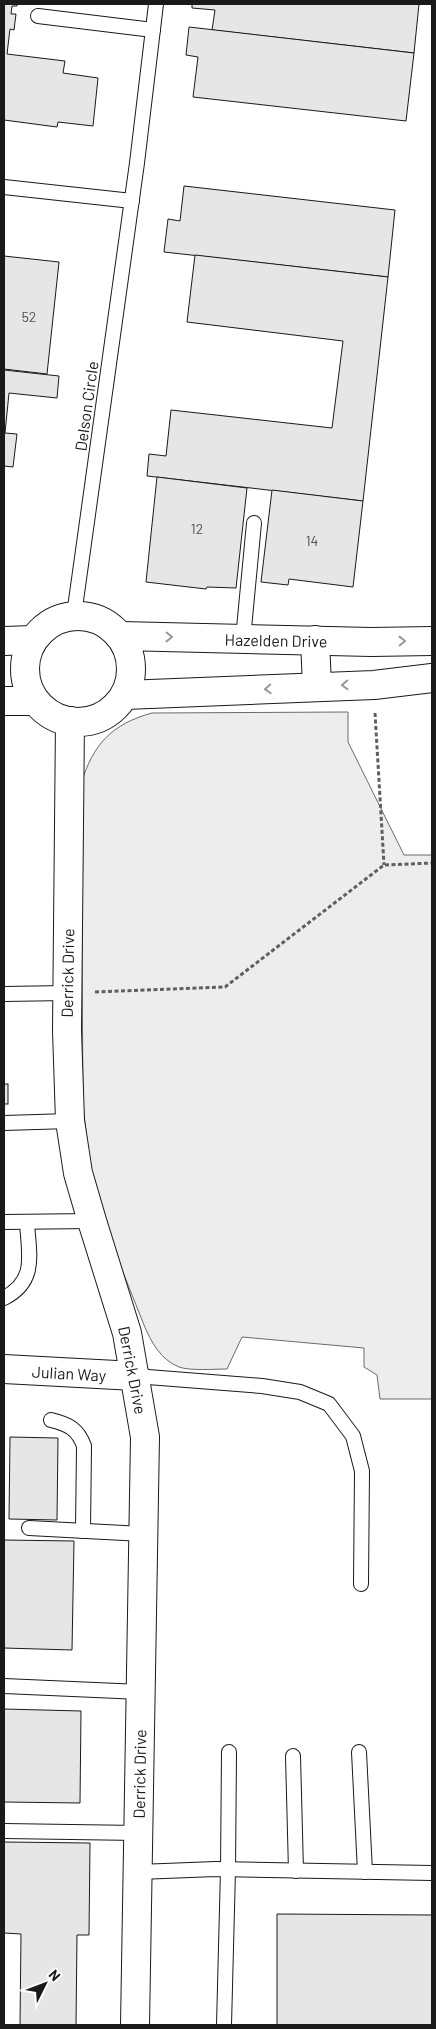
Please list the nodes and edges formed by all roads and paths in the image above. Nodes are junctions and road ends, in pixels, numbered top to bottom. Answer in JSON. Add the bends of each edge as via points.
{"nodes":[{"id":1,"x":156,"y":4,"type":"edge"},
{"id":2,"x":38,"y":16,"type":"dead end"},
{"id":3,"x":153,"y":30,"type":"junction"},
{"id":4,"x":4,"y":186,"type":"edge"},
{"id":5,"x":132,"y":201,"type":"junction"},
{"id":6,"x":254,"y":523,"type":"dead end"},
{"id":7,"x":74,"y":615,"type":"junction"},
{"id":8,"x":121,"y":636,"type":"junction"},
{"id":9,"x":243,"y":639,"type":"junction"},
{"id":10,"x":32,"y":640,"type":"junction"},
{"id":11,"x":315,"y":640,"type":"junction"},
{"id":12,"x":4,"y":641,"type":"edge"},
{"id":13,"x":432,"y":641,"type":"edge"},
{"id":14,"x":432,"y":678,"type":"edge"},
{"id":15,"x":374,"y":685,"type":"junction"},
{"id":16,"x":317,"y":686,"type":"junction"},
{"id":17,"x":125,"y":695,"type":"junction"},
{"id":18,"x":4,"y":701,"type":"edge"},
{"id":19,"x":35,"y":701,"type":"junction"},
{"id":20,"x":70,"y":722,"type":"junction"},
{"id":21,"x":432,"y":863,"type":"edge"},
{"id":22,"x":384,"y":865,"type":"junction"},
{"id":23,"x":67,"y":993,"type":"junction"},
{"id":24,"x":4,"y":994,"type":"edge"},
{"id":25,"x":70,"y":1121,"type":"junction"},
{"id":26,"x":4,"y":1123,"type":"edge"},
{"id":27,"x":92,"y":1221,"type":"junction"},
{"id":28,"x":4,"y":1222,"type":"edge"},
{"id":29,"x":27,"y":1223,"type":"junction"},
{"id":30,"x":4,"y":1298,"type":"edge"},
{"id":31,"x":4,"y":1369,"type":"edge"},
{"id":32,"x":135,"y":1376,"type":"junction"},
{"id":33,"x":51,"y":1420,"type":"dead end"},
{"id":34,"x":29,"y":1528,"type":"dead end"},
{"id":35,"x":83,"y":1531,"type":"junction"},
{"id":36,"x":143,"y":1534,"type":"junction"},
{"id":37,"x":361,"y":1584,"type":"dead end"},
{"id":38,"x":4,"y":1686,"type":"edge"},
{"id":39,"x":141,"y":1692,"type":"junction"},
{"id":40,"x":229,"y":1752,"type":"dead end"},
{"id":41,"x":359,"y":1752,"type":"dead end"},
{"id":42,"x":293,"y":1756,"type":"dead end"},
{"id":43,"x":4,"y":1831,"type":"edge"},
{"id":44,"x":138,"y":1833,"type":"junction"},
{"id":45,"x":228,"y":1870,"type":"junction"},
{"id":46,"x":296,"y":1871,"type":"junction"},
{"id":47,"x":138,"y":1872,"type":"junction"},
{"id":48,"x":365,"y":1872,"type":"junction"},
{"id":49,"x":432,"y":1874,"type":"edge"},
{"id":50,"x":134,"y":2025,"type":"edge"},
{"id":51,"x":224,"y":2025,"type":"edge"}],
"edges":[{"from":1,"to":3,"type":"lane","name":"Delson Circle"},
{"from":2,"to":3,"type":"lane"},
{"from":3,"to":5,"type":"lane","name":"Delson Circle"},
{"from":4,"to":5,"type":"lane"},
{"from":5,"to":7,"type":"lane","name":"Delson Circle"},
{"from":6,"to":9,"type":"lane"},
{"from":7,"to":8,"type":"street","via":[[92,617],[108,624]]},
{"from":7,"to":10,"type":"street","via":[[51,623]]},
{"from":8,"to":9,"type":"street","name":"Hazelden Drive","one_way":true},
{"from":8,"to":17,"type":"street","via":[[130,655],[131,676]]},
{"from":9,"to":11,"type":"street","name":"Hazelden Drive"},
{"from":10,"to":12,"type":"street"},
{"from":10,"to":19,"type":"street","via":[[24,671]]},
{"from":11,"to":13,"type":"street","name":"Hazelden Drive","one_way":true},
{"from":11,"to":16,"type":"street"},
{"from":14,"to":15,"type":"street"},
{"from":15,"to":16,"type":"street","one_way":true},
{"from":15,"to":22,"type":"path"},
{"from":16,"to":17,"type":"street","one_way":true},
{"from":17,"to":20,"type":"street","via":[[111,711],[92,721]]},
{"from":18,"to":19,"type":"street"},
{"from":19,"to":20,"type":"street","via":[[47,712]]},
{"from":20,"to":23,"type":"street","name":"Derrick Drive"},
{"from":21,"to":22,"type":"path"},
{"from":22,"to":23,"type":"path","via":[[225,987]]},
{"from":23,"to":24,"type":"lane"},
{"from":23,"to":25,"type":"street","name":"Derrick Drive"},
{"from":25,"to":26,"type":"lane"},
{"from":25,"to":27,"type":"street","name":"Derrick Drive","via":[[78,1173]]},
{"from":27,"to":29,"type":"lane"},
{"from":27,"to":32,"type":"street","name":"Derrick Drive","via":[[127,1333]]},
{"from":28,"to":29,"type":"lane"},
{"from":29,"to":30,"type":"lane","via":[[30,1265],[18,1289]]},
{"from":31,"to":32,"type":"street","name":"Julian Way"},
{"from":32,"to":36,"type":"street","name":"Derrick Drive","via":[[145,1437]]},
{"from":32,"to":37,"type":"lane","via":[[252,1385],[300,1392],[329,1404],[353,1436],[362,1471]]},
{"from":33,"to":35,"type":"lane","via":[[72,1427],[84,1446]]},
{"from":34,"to":35,"type":"lane"},
{"from":35,"to":36,"type":"lane"},
{"from":36,"to":39,"type":"street","name":"Derrick Drive"},
{"from":38,"to":39,"type":"lane"},
{"from":39,"to":44,"type":"street","name":"Derrick Drive"},
{"from":40,"to":45,"type":"lane"},
{"from":41,"to":48,"type":"lane"},
{"from":42,"to":46,"type":"lane"},
{"from":43,"to":44,"type":"lane"},
{"from":44,"to":47,"type":"street","name":"Derrick Drive"},
{"from":45,"to":46,"type":"lane"},
{"from":45,"to":47,"type":"lane"},
{"from":45,"to":51,"type":"lane"},
{"from":46,"to":48,"type":"lane"},
{"from":47,"to":50,"type":"street","name":"Derrick Drive"},
{"from":48,"to":49,"type":"lane"}]}
